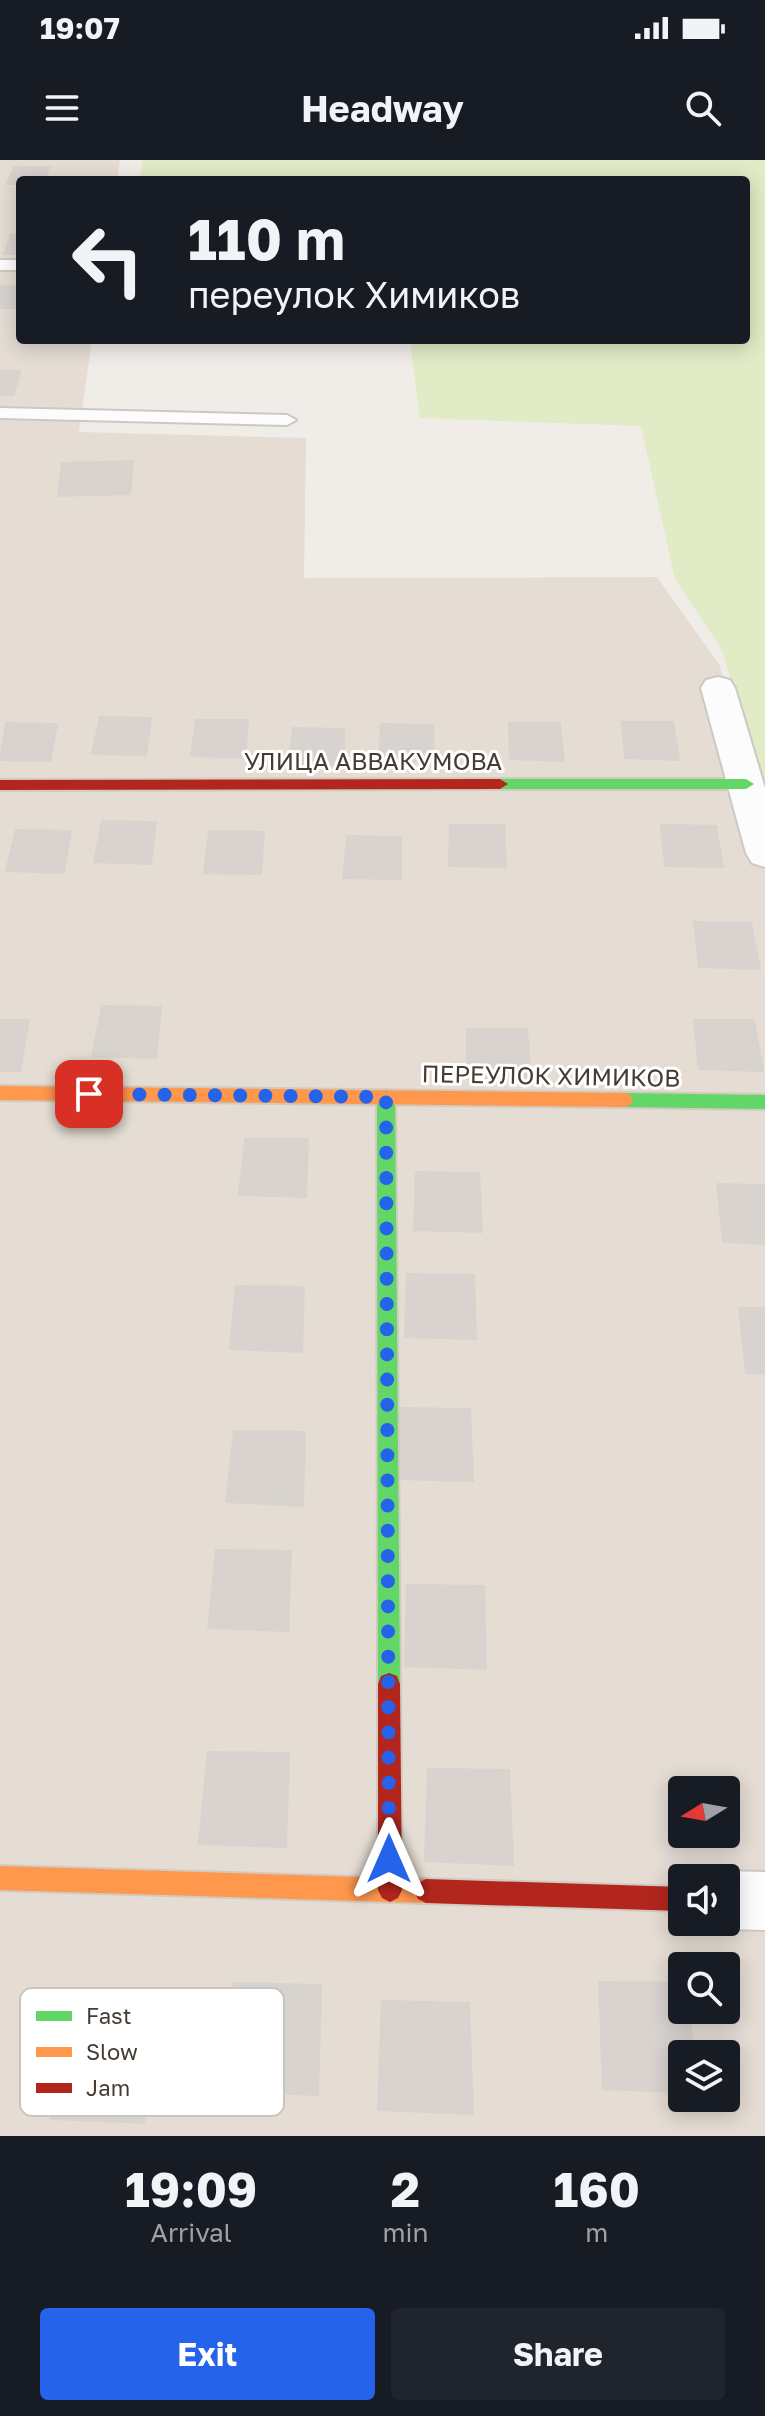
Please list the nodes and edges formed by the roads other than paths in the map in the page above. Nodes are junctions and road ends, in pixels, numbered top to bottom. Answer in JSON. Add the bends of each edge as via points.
{"nodes":[{"id":1,"x":0,"y":413,"type":"edge"},
{"id":2,"x":287,"y":420,"type":"dead end"},
{"id":3,"x":718,"y":688,"type":"dead end"},
{"id":4,"x":746,"y":784,"type":"junction"},
{"id":5,"x":0,"y":785,"type":"edge"},
{"id":6,"x":765,"y":853,"type":"edge"},
{"id":7,"x":0,"y":1093,"type":"edge"},
{"id":8,"x":386,"y":1097,"type":"junction"},
{"id":9,"x":765,"y":1102,"type":"edge"},
{"id":10,"x":0,"y":1878,"type":"edge"},
{"id":11,"x":390,"y":1890,"type":"junction"},
{"id":12,"x":668,"y":1899,"type":"edge"},
{"id":13,"x":740,"y":1900,"type":"edge"},
{"id":14,"x":765,"y":1901,"type":"edge"}],
"edges":[{"from":1,"to":2,"type":"lane"},
{"from":3,"to":4,"type":"street"},
{"from":4,"to":5,"type":"street","name":"УЛИЦА АВВАКУМОВА"},
{"from":4,"to":6,"type":"street"},
{"from":7,"to":8,"type":"street","name":"ПЕРЕУЛОК ХИМИКОВ"},
{"from":8,"to":9,"type":"street","name":"ПЕРЕУЛОК ХИМИКОВ"},
{"from":8,"to":11,"type":"street"},
{"from":10,"to":11,"type":"street"},
{"from":11,"to":12,"type":"street"},
{"from":13,"to":14,"type":"street"}]}
